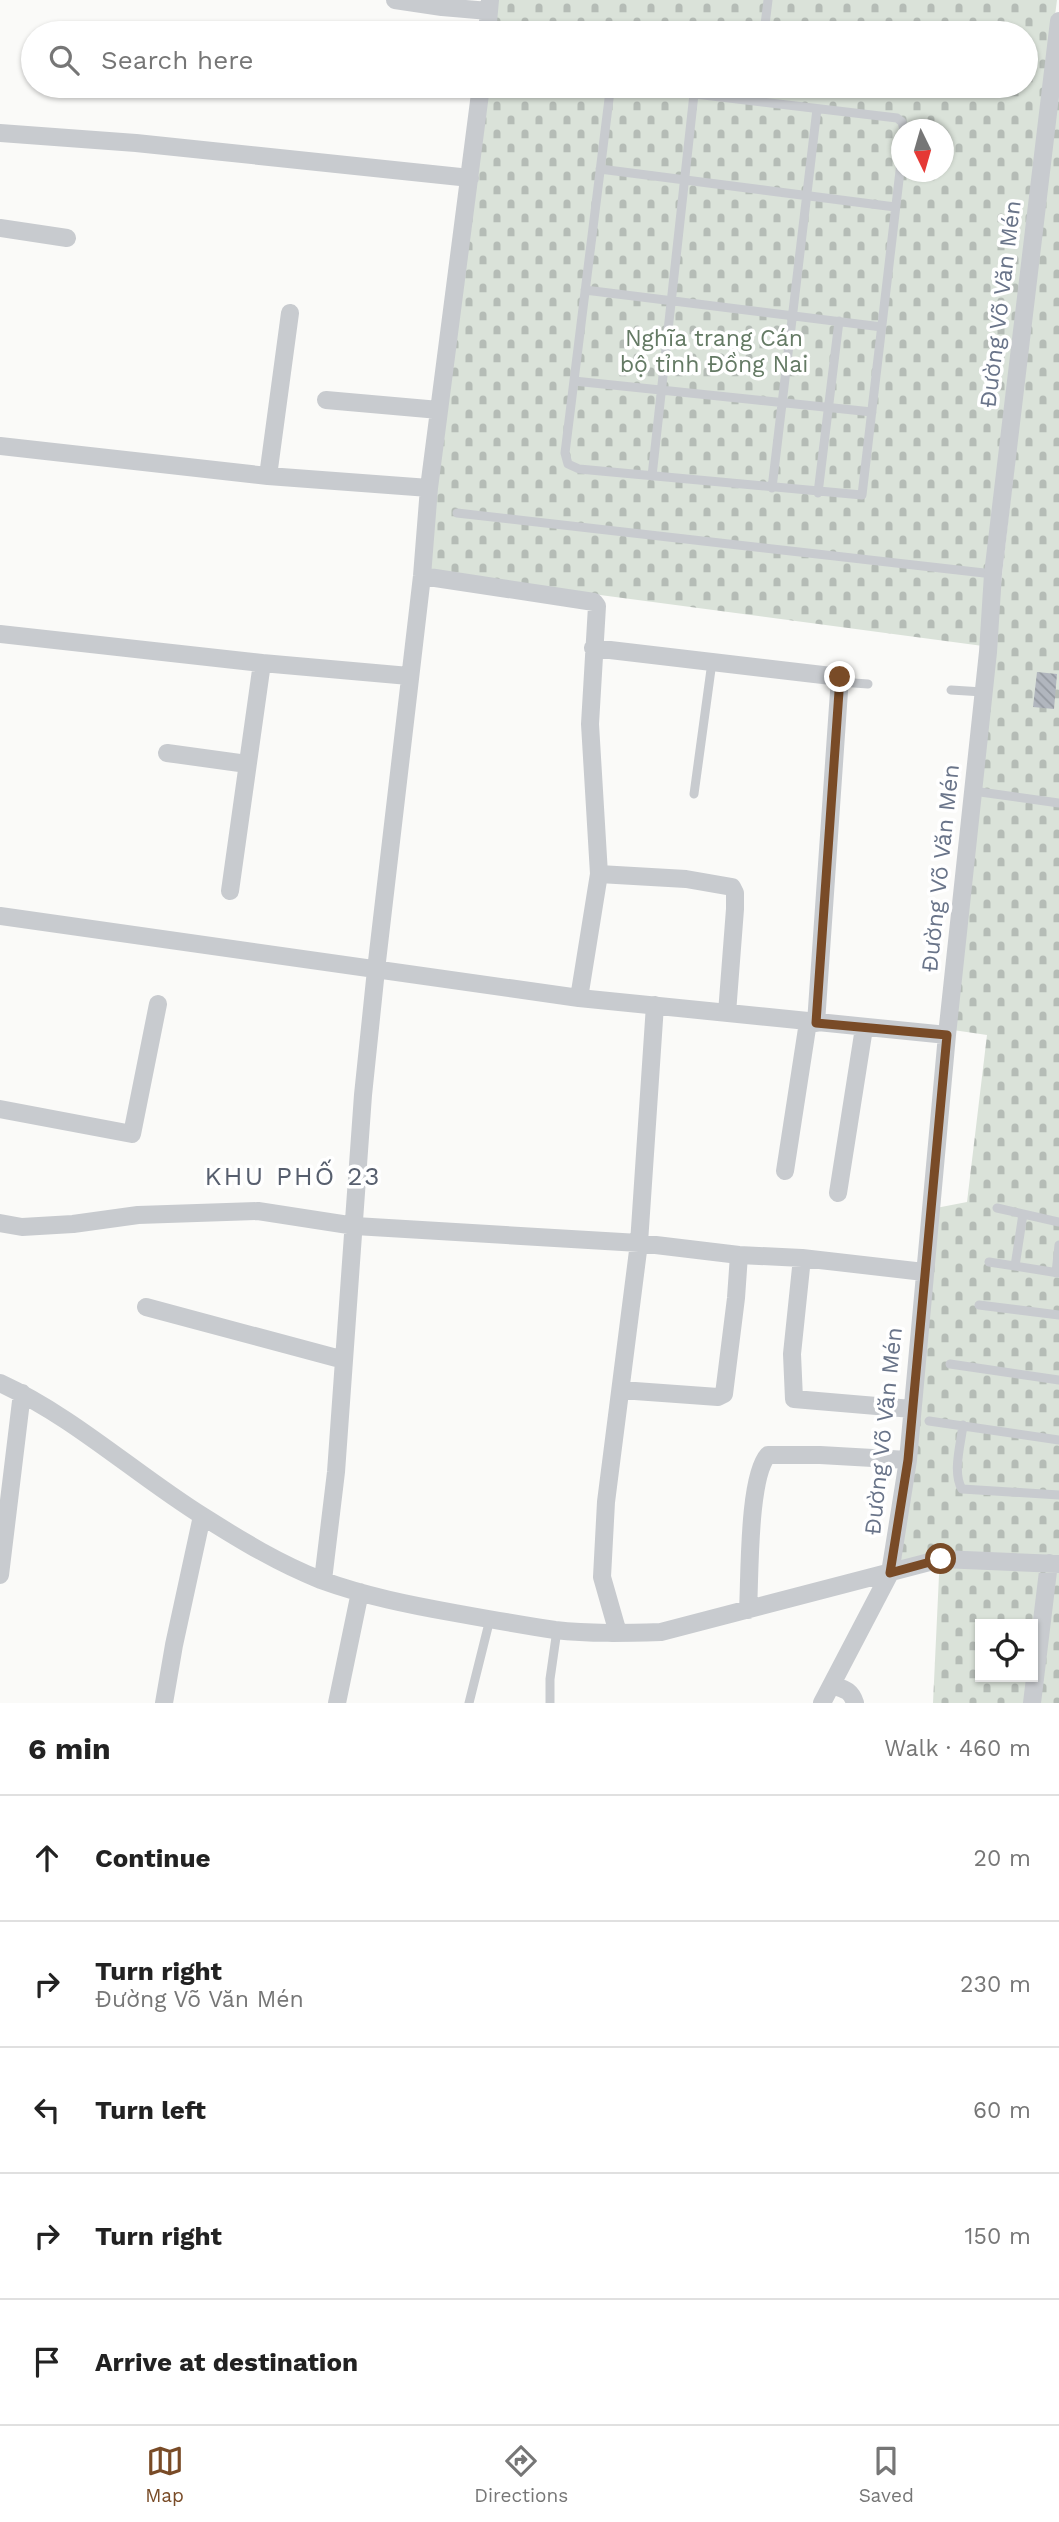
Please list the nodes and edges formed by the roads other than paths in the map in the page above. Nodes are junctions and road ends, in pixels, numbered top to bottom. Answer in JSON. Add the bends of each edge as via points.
{"nodes":[{"id":1,"x":396,"y":0,"type":"edge"},
{"id":2,"x":768,"y":0,"type":"edge"},
{"id":3,"x":490,"y":5,"type":"edge"},
{"id":4,"x":765,"y":21,"type":"edge"},
{"id":5,"x":1059,"y":21,"type":"edge"},
{"id":6,"x":480,"y":98,"type":"edge"},
{"id":7,"x":609,"y":98,"type":"edge"},
{"id":8,"x":694,"y":98,"type":"edge"},
{"id":9,"x":730,"y":98,"type":"edge"},
{"id":10,"x":757,"y":98,"type":"edge"},
{"id":11,"x":757,"y":101,"type":"junction"},
{"id":12,"x":817,"y":109,"type":"junction"},
{"id":13,"x":898,"y":119,"type":"edge"},
{"id":14,"x":0,"y":133,"type":"edge"},
{"id":15,"x":600,"y":169,"type":"junction"},
{"id":16,"x":470,"y":178,"type":"junction"},
{"id":17,"x":685,"y":179,"type":"junction"},
{"id":18,"x":898,"y":182,"type":"edge"},
{"id":19,"x":807,"y":196,"type":"junction"},
{"id":20,"x":895,"y":207,"type":"junction"},
{"id":21,"x":0,"y":228,"type":"edge"},
{"id":22,"x":66,"y":238,"type":"dead end"},
{"id":23,"x":586,"y":290,"type":"junction"},
{"id":24,"x":670,"y":300,"type":"junction"},
{"id":25,"x":290,"y":313,"type":"dead end"},
{"id":26,"x":793,"y":316,"type":"junction"},
{"id":27,"x":839,"y":321,"type":"junction"},
{"id":28,"x":882,"y":327,"type":"junction"},
{"id":29,"x":574,"y":381,"type":"junction"},
{"id":30,"x":661,"y":390,"type":"junction"},
{"id":31,"x":326,"y":400,"type":"dead end"},
{"id":32,"x":782,"y":403,"type":"junction"},
{"id":33,"x":828,"y":408,"type":"junction"},
{"id":34,"x":439,"y":410,"type":"junction"},
{"id":35,"x":872,"y":412,"type":"junction"},
{"id":36,"x":0,"y":446,"type":"edge"},
{"id":37,"x":268,"y":475,"type":"junction"},
{"id":38,"x":652,"y":476,"type":"junction"},
{"id":39,"x":429,"y":488,"type":"junction"},
{"id":40,"x":772,"y":488,"type":"junction"},
{"id":41,"x":817,"y":493,"type":"junction"},
{"id":42,"x":457,"y":513,"type":"dead end"},
{"id":43,"x":993,"y":574,"type":"junction"},
{"id":44,"x":422,"y":576,"type":"junction"},
{"id":45,"x":0,"y":634,"type":"edge"},
{"id":46,"x":593,"y":648,"type":"junction"},
{"id":47,"x":712,"y":662,"type":"junction"},
{"id":48,"x":261,"y":663,"type":"junction"},
{"id":49,"x":409,"y":676,"type":"junction"},
{"id":50,"x":840,"y":682,"type":"junction"},
{"id":51,"x":868,"y":684,"type":"dead end"},
{"id":52,"x":951,"y":690,"type":"dead end"},
{"id":53,"x":983,"y":692,"type":"junction"},
{"id":54,"x":167,"y":753,"type":"dead end"},
{"id":55,"x":247,"y":764,"type":"junction"},
{"id":56,"x":973,"y":791,"type":"junction"},
{"id":57,"x":694,"y":794,"type":"dead end"},
{"id":58,"x":1059,"y":803,"type":"edge"},
{"id":59,"x":600,"y":874,"type":"junction"},
{"id":60,"x":230,"y":891,"type":"dead end"},
{"id":61,"x":0,"y":916,"type":"edge"},
{"id":62,"x":376,"y":970,"type":"junction"},
{"id":63,"x":579,"y":998,"type":"junction"},
{"id":64,"x":158,"y":1004,"type":"dead end"},
{"id":65,"x":655,"y":1004,"type":"junction"},
{"id":66,"x":727,"y":1013,"type":"junction"},
{"id":67,"x":812,"y":1023,"type":"junction"},
{"id":68,"x":864,"y":1028,"type":"junction"},
{"id":69,"x":947,"y":1035,"type":"junction"},
{"id":70,"x":0,"y":1109,"type":"edge"},
{"id":71,"x":785,"y":1171,"type":"dead end"},
{"id":72,"x":838,"y":1192,"type":"dead end"},
{"id":73,"x":997,"y":1208,"type":"dead end"},
{"id":74,"x":1023,"y":1214,"type":"junction"},
{"id":75,"x":1059,"y":1222,"type":"edge"},
{"id":76,"x":0,"y":1223,"type":"edge"},
{"id":77,"x":355,"y":1226,"type":"junction"},
{"id":78,"x":639,"y":1243,"type":"junction"},
{"id":79,"x":1059,"y":1245,"type":"edge"},
{"id":80,"x":739,"y":1255,"type":"junction"},
{"id":81,"x":802,"y":1258,"type":"junction"},
{"id":82,"x":989,"y":1262,"type":"dead end"},
{"id":83,"x":1015,"y":1266,"type":"junction"},
{"id":84,"x":924,"y":1272,"type":"junction"},
{"id":85,"x":1057,"y":1273,"type":"edge"},
{"id":86,"x":979,"y":1305,"type":"dead end"},
{"id":87,"x":146,"y":1307,"type":"dead end"},
{"id":88,"x":1059,"y":1315,"type":"edge"},
{"id":89,"x":344,"y":1360,"type":"junction"},
{"id":90,"x":950,"y":1364,"type":"dead end"},
{"id":91,"x":1059,"y":1380,"type":"edge"},
{"id":92,"x":0,"y":1383,"type":"edge"},
{"id":93,"x":621,"y":1390,"type":"junction"},
{"id":94,"x":22,"y":1394,"type":"junction"},
{"id":95,"x":912,"y":1409,"type":"junction"},
{"id":96,"x":929,"y":1421,"type":"dead end"},
{"id":97,"x":963,"y":1425,"type":"junction"},
{"id":98,"x":1059,"y":1440,"type":"edge"},
{"id":99,"x":908,"y":1460,"type":"junction"},
{"id":100,"x":1059,"y":1494,"type":"edge"},
{"id":101,"x":202,"y":1516,"type":"junction"},
{"id":102,"x":1054,"y":1564,"type":"edge"},
{"id":103,"x":890,"y":1573,"type":"junction"},
{"id":104,"x":0,"y":1575,"type":"edge"},
{"id":105,"x":323,"y":1580,"type":"junction"},
{"id":106,"x":360,"y":1592,"type":"junction"},
{"id":107,"x":748,"y":1610,"type":"junction"},
{"id":108,"x":489,"y":1619,"type":"junction"},
{"id":109,"x":557,"y":1630,"type":"junction"},
{"id":110,"x":618,"y":1633,"type":"junction"},
{"id":111,"x":832,"y":1685,"type":"junction"},
{"id":112,"x":169,"y":1702,"type":"edge"},
{"id":113,"x":337,"y":1703,"type":"edge"},
{"id":114,"x":469,"y":1703,"type":"edge"},
{"id":115,"x":550,"y":1703,"type":"edge"},
{"id":116,"x":822,"y":1703,"type":"edge"},
{"id":117,"x":855,"y":1703,"type":"edge"},
{"id":118,"x":1032,"y":1703,"type":"edge"}],
"edges":[{"from":1,"to":3,"type":"street","via":[[442,7]]},
{"from":2,"to":4,"type":"lane"},
{"from":5,"to":43,"type":"street","name":"Đường Võ Văn Mén"},
{"from":6,"to":16,"type":"street"},
{"from":7,"to":15,"type":"lane"},
{"from":8,"to":17,"type":"lane"},
{"from":9,"to":11,"type":"lane"},
{"from":10,"to":11,"type":"lane"},
{"from":11,"to":12,"type":"lane"},
{"from":12,"to":13,"type":"lane"},
{"from":12,"to":19,"type":"lane"},
{"from":14,"to":16,"type":"street"},
{"from":15,"to":17,"type":"lane"},
{"from":15,"to":23,"type":"lane"},
{"from":16,"to":34,"type":"street"},
{"from":17,"to":19,"type":"lane"},
{"from":17,"to":24,"type":"lane"},
{"from":18,"to":20,"type":"lane"},
{"from":19,"to":20,"type":"lane"},
{"from":19,"to":26,"type":"lane"},
{"from":20,"to":28,"type":"lane"},
{"from":21,"to":22,"type":"street"},
{"from":23,"to":24,"type":"lane"},
{"from":23,"to":29,"type":"lane"},
{"from":24,"to":26,"type":"lane"},
{"from":24,"to":30,"type":"lane"},
{"from":25,"to":37,"type":"street"},
{"from":26,"to":27,"type":"lane"},
{"from":26,"to":32,"type":"lane"},
{"from":27,"to":28,"type":"lane"},
{"from":27,"to":33,"type":"lane"},
{"from":28,"to":35,"type":"lane"},
{"from":29,"to":30,"type":"lane"},
{"from":29,"to":38,"type":"lane","via":[[565,453],[568,464]]},
{"from":30,"to":32,"type":"lane"},
{"from":30,"to":38,"type":"lane"},
{"from":31,"to":34,"type":"street"},
{"from":32,"to":33,"type":"lane"},
{"from":32,"to":40,"type":"lane"},
{"from":33,"to":35,"type":"lane"},
{"from":33,"to":41,"type":"lane"},
{"from":34,"to":39,"type":"street"},
{"from":35,"to":41,"type":"lane","via":[[862,495]]},
{"from":36,"to":37,"type":"street"},
{"from":37,"to":39,"type":"street"},
{"from":38,"to":40,"type":"lane"},
{"from":39,"to":44,"type":"street"},
{"from":40,"to":41,"type":"lane"},
{"from":42,"to":43,"type":"lane"},
{"from":43,"to":53,"type":"street","name":"Đường Võ Văn Mén"},
{"from":44,"to":46,"type":"street","via":[[594,602]]},
{"from":44,"to":49,"type":"street"},
{"from":45,"to":48,"type":"street"},
{"from":46,"to":47,"type":"street"},
{"from":46,"to":59,"type":"street","via":[[590,724]]},
{"from":47,"to":50,"type":"street","via":[[840,677]]},
{"from":47,"to":57,"type":"lane"},
{"from":48,"to":49,"type":"street"},
{"from":48,"to":55,"type":"street"},
{"from":49,"to":62,"type":"street"},
{"from":50,"to":51,"type":"lane"},
{"from":50,"to":67,"type":"street"},
{"from":52,"to":53,"type":"lane"},
{"from":53,"to":56,"type":"street","name":"Đường Võ Văn Mén"},
{"from":54,"to":55,"type":"street"},
{"from":55,"to":60,"type":"street"},
{"from":56,"to":58,"type":"lane"},
{"from":56,"to":69,"type":"street","name":"Đường Võ Văn Mén"},
{"from":59,"to":63,"type":"street"},
{"from":59,"to":66,"type":"street","via":[[732,887],[735,909]]},
{"from":61,"to":62,"type":"street"},
{"from":62,"to":63,"type":"street"},
{"from":62,"to":77,"type":"street"},
{"from":63,"to":65,"type":"street"},
{"from":64,"to":70,"type":"street","via":[[131,1135]]},
{"from":65,"to":66,"type":"street"},
{"from":65,"to":78,"type":"street"},
{"from":66,"to":67,"type":"street"},
{"from":67,"to":68,"type":"street"},
{"from":67,"to":71,"type":"street"},
{"from":68,"to":69,"type":"street"},
{"from":68,"to":72,"type":"street"},
{"from":69,"to":84,"type":"street","name":"Đường Võ Văn Mén"},
{"from":73,"to":74,"type":"lane"},
{"from":74,"to":75,"type":"lane"},
{"from":74,"to":83,"type":"lane"},
{"from":76,"to":77,"type":"street","via":[[22,1227],[138,1215],[258,1211]]},
{"from":77,"to":78,"type":"street"},
{"from":77,"to":89,"type":"street"},
{"from":78,"to":80,"type":"street"},
{"from":78,"to":93,"type":"street"},
{"from":79,"to":85,"type":"lane"},
{"from":80,"to":81,"type":"street"},
{"from":80,"to":93,"type":"street","via":[[723,1394]]},
{"from":81,"to":84,"type":"street"},
{"from":81,"to":95,"type":"street","via":[[792,1354],[794,1399]]},
{"from":82,"to":83,"type":"lane"},
{"from":83,"to":85,"type":"lane"},
{"from":84,"to":95,"type":"street","name":"Đường Võ Văn Mén"},
{"from":86,"to":88,"type":"lane"},
{"from":87,"to":89,"type":"street"},
{"from":89,"to":105,"type":"street"},
{"from":90,"to":91,"type":"lane"},
{"from":92,"to":94,"type":"street"},
{"from":93,"to":110,"type":"street","via":[[601,1577]]},
{"from":94,"to":101,"type":"street"},
{"from":94,"to":104,"type":"street"},
{"from":95,"to":99,"type":"street","name":"Đường Võ Văn Mén"},
{"from":96,"to":97,"type":"lane"},
{"from":97,"to":98,"type":"lane"},
{"from":97,"to":100,"type":"lane","via":[[958,1471],[962,1489]]},
{"from":99,"to":103,"type":"street","name":"Đường Võ Văn Mén"},
{"from":99,"to":107,"type":"street","via":[[768,1455],[759,1471],[755,1497]]},
{"from":101,"to":105,"type":"street","via":[[273,1559]]},
{"from":101,"to":112,"type":"street"},
{"from":102,"to":103,"type":"street","via":[[941,1559]]},
{"from":102,"to":118,"type":"street"},
{"from":103,"to":107,"type":"street"},
{"from":103,"to":111,"type":"street","name":"Đường Võ Văn Mén"},
{"from":105,"to":106,"type":"street"},
{"from":106,"to":108,"type":"street"},
{"from":106,"to":113,"type":"street"},
{"from":107,"to":110,"type":"street","via":[[661,1632]]},
{"from":108,"to":109,"type":"street"},
{"from":108,"to":114,"type":"lane"},
{"from":109,"to":110,"type":"street"},
{"from":109,"to":115,"type":"lane"},
{"from":111,"to":116,"type":"street","name":"Đường Võ Văn Mén"},
{"from":111,"to":117,"type":"street","via":[[847,1690]]}]}
